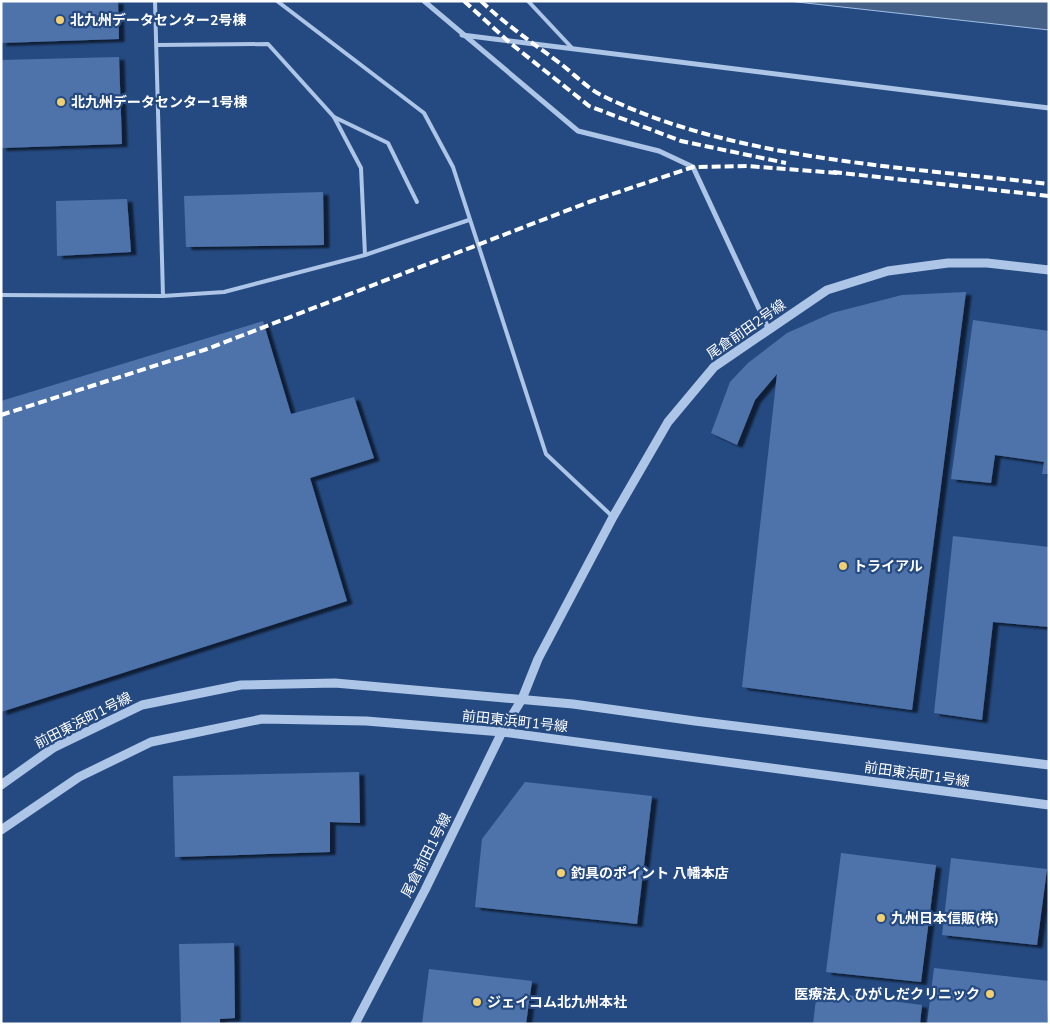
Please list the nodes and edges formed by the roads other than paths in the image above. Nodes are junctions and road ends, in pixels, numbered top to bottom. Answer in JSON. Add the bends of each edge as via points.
{"nodes":[{"id":1,"x":155,"y":1,"type":"edge"},
{"id":2,"x":277,"y":1,"type":"edge"},
{"id":3,"x":424,"y":1,"type":"edge"},
{"id":4,"x":528,"y":1,"type":"edge"},
{"id":5,"x":462,"y":35,"type":"junction"},
{"id":6,"x":157,"y":46,"type":"junction"},
{"id":7,"x":573,"y":50,"type":"junction"},
{"id":8,"x":1049,"y":108,"type":"edge"},
{"id":9,"x":334,"y":118,"type":"junction"},
{"id":10,"x":417,"y":202,"type":"dead end"},
{"id":11,"x":469,"y":220,"type":"junction"},
{"id":12,"x":366,"y":256,"type":"junction"},
{"id":13,"x":1049,"y":270,"type":"edge"},
{"id":14,"x":1,"y":295,"type":"edge"},
{"id":15,"x":163,"y":296,"type":"junction"},
{"id":16,"x":768,"y":328,"type":"junction"},
{"id":17,"x":614,"y":517,"type":"junction"},
{"id":18,"x":522,"y":699,"type":"junction"},
{"id":19,"x":502,"y":732,"type":"junction"},
{"id":20,"x":1049,"y":765,"type":"edge"},
{"id":21,"x":1,"y":785,"type":"edge"},
{"id":22,"x":1049,"y":806,"type":"edge"},
{"id":23,"x":1,"y":830,"type":"edge"},
{"id":24,"x":355,"y":1024,"type":"edge"}],
"edges":[{"from":1,"to":6,"type":"lane"},
{"from":2,"to":11,"type":"lane","via":[[424,112],[453,167]]},
{"from":3,"to":5,"type":"street"},
{"from":4,"to":7,"type":"lane"},
{"from":5,"to":7,"type":"street"},
{"from":5,"to":16,"type":"street","via":[[578,131],[659,151],[693,167]]},
{"from":6,"to":9,"type":"lane","via":[[268,44]]},
{"from":6,"to":15,"type":"lane"},
{"from":7,"to":8,"type":"street"},
{"from":9,"to":10,"type":"lane","via":[[388,143]]},
{"from":9,"to":12,"type":"lane","via":[[361,168]]},
{"from":11,"to":12,"type":"lane"},
{"from":11,"to":17,"type":"lane","via":[[546,454]]},
{"from":12,"to":15,"type":"lane","via":[[224,292]]},
{"from":13,"to":16,"type":"street","name":"尾倉前田2号線","via":[[948,263],[888,272],[827,290]]},
{"from":14,"to":15,"type":"lane"},
{"from":16,"to":17,"type":"street","name":"尾倉前田2号線","via":[[714,367],[668,422]]},
{"from":17,"to":18,"type":"street","name":"尾倉前田2号線","via":[[538,659]]},
{"from":18,"to":19,"type":"street","name":"尾倉前田1号線"},
{"from":18,"to":20,"type":"street","name":"前田東浜町1号線"},
{"from":18,"to":21,"type":"street","name":"前田東浜町1号線","via":[[335,683],[241,685],[142,705],[53,748]]},
{"from":19,"to":22,"type":"street","name":"前田東浜町1号線"},
{"from":19,"to":23,"type":"street","name":"前田東浜町1号線","via":[[366,721],[262,719],[151,742],[79,777]]},
{"from":19,"to":24,"type":"street","name":"尾倉前田1号線"}]}
